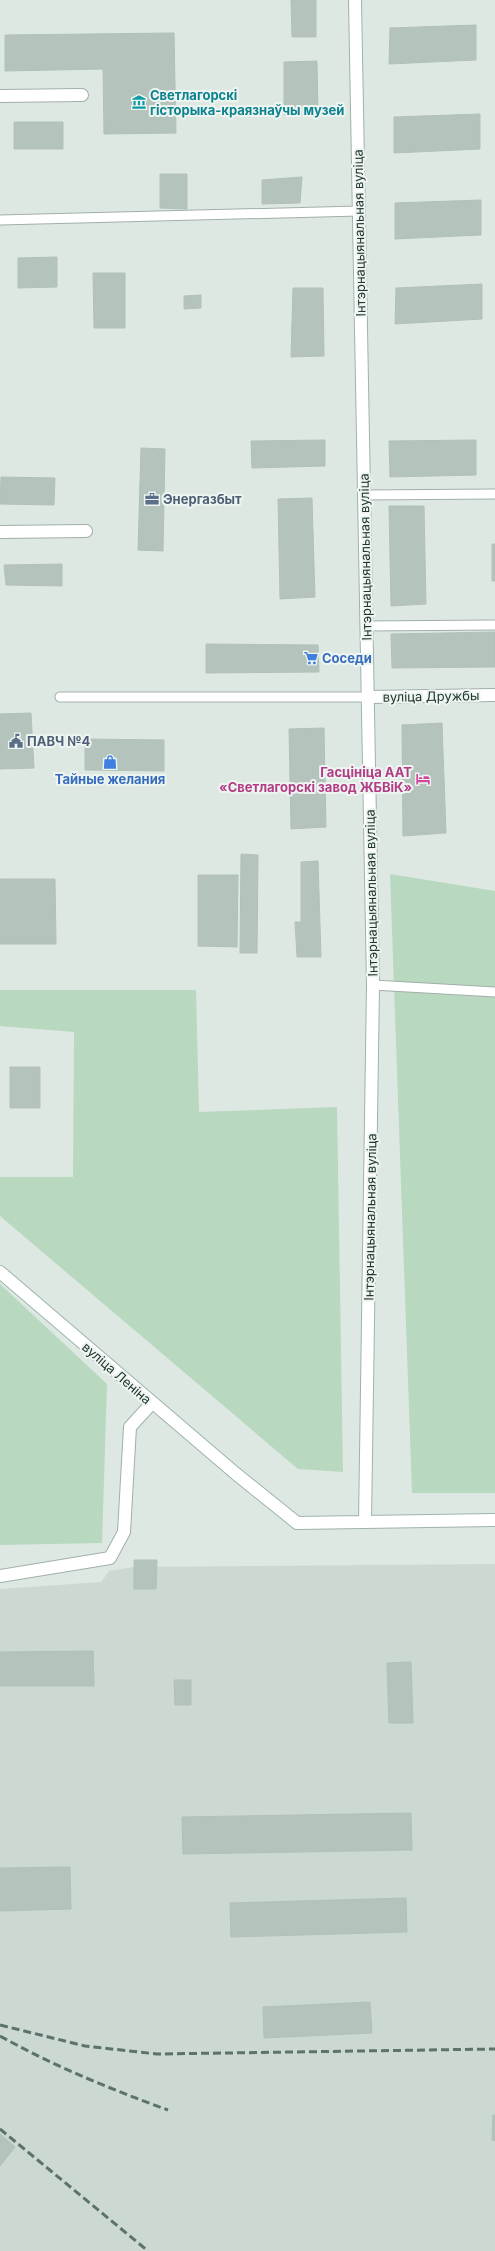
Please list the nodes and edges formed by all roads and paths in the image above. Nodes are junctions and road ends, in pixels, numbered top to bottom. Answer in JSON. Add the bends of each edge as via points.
{"nodes":[{"id":1,"x":355,"y":0,"type":"edge"},
{"id":2,"x":82,"y":95,"type":"dead end"},
{"id":3,"x":0,"y":96,"type":"edge"},
{"id":4,"x":359,"y":211,"type":"junction"},
{"id":5,"x":0,"y":220,"type":"edge"},
{"id":6,"x":495,"y":494,"type":"edge"},
{"id":7,"x":364,"y":496,"type":"junction"},
{"id":8,"x":86,"y":531,"type":"dead end"},
{"id":9,"x":0,"y":532,"type":"edge"},
{"id":10,"x":495,"y":625,"type":"edge"},
{"id":11,"x":366,"y":626,"type":"junction"},
{"id":12,"x":495,"y":695,"type":"edge"},
{"id":13,"x":60,"y":697,"type":"dead end"},
{"id":14,"x":368,"y":697,"type":"junction"},
{"id":15,"x":373,"y":985,"type":"junction"},
{"id":16,"x":495,"y":992,"type":"edge"},
{"id":17,"x":0,"y":1272,"type":"edge"},
{"id":18,"x":152,"y":1403,"type":"junction"},
{"id":19,"x":495,"y":1520,"type":"edge"},
{"id":20,"x":365,"y":1522,"type":"junction"},
{"id":21,"x":0,"y":1576,"type":"edge"}],
"edges":[{"from":1,"to":4,"type":"street","name":"Інтэрнацыянальная вуліца"},
{"from":2,"to":3,"type":"street"},
{"from":4,"to":5,"type":"lane"},
{"from":4,"to":7,"type":"street","name":"Інтэрнацыянальная вуліца"},
{"from":6,"to":7,"type":"lane"},
{"from":7,"to":11,"type":"street","name":"Інтэрнацыянальная вуліца"},
{"from":8,"to":9,"type":"street"},
{"from":10,"to":11,"type":"lane"},
{"from":11,"to":14,"type":"street","name":"Інтэрнацыянальная вуліца"},
{"from":12,"to":14,"type":"street","name":"вуліца Дружбы"},
{"from":13,"to":14,"type":"lane"},
{"from":14,"to":15,"type":"street","name":"Інтэрнацыянальная вуліца"},
{"from":15,"to":16,"type":"lane"},
{"from":15,"to":20,"type":"street","name":"Інтэрнацыянальная вуліца"},
{"from":17,"to":18,"type":"street","name":"вуліца Леніна"},
{"from":18,"to":20,"type":"street","name":"вуліца Леніна","via":[[297,1523]]},
{"from":18,"to":21,"type":"street","via":[[130,1427],[124,1532],[110,1558]]},
{"from":19,"to":20,"type":"street","name":"вуліца Леніна"}]}
